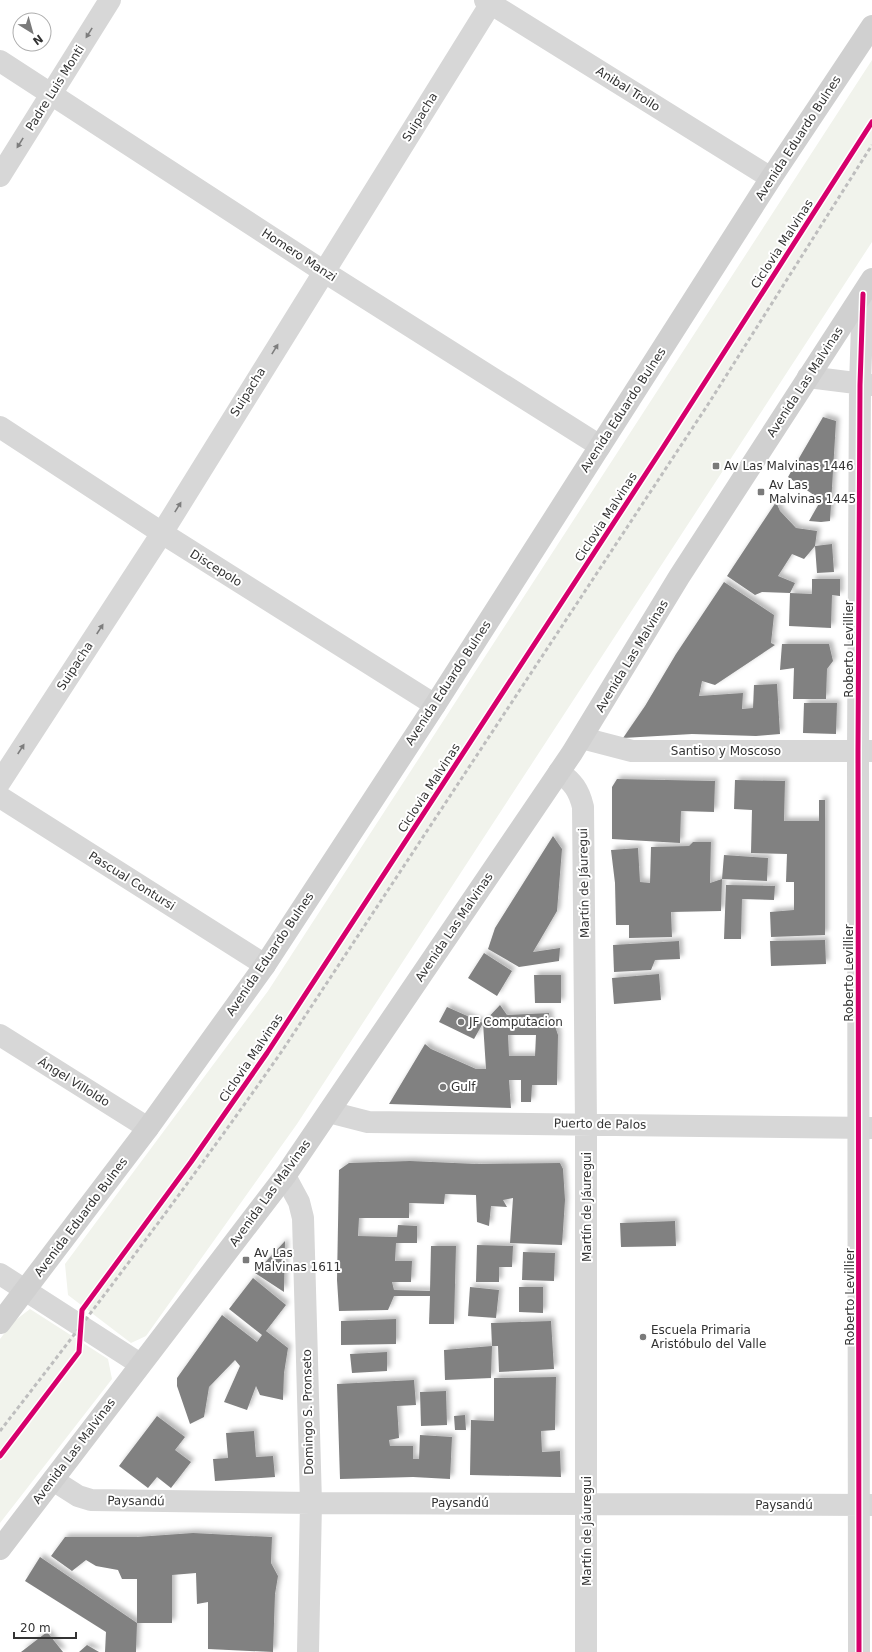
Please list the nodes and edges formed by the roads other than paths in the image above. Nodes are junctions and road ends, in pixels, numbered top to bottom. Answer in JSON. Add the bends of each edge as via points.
{"nodes":[{"id":1,"x":110,"y":0,"type":"edge"},
{"id":2,"x":490,"y":1,"type":"edge"},
{"id":3,"x":872,"y":26,"type":"edge"},
{"id":4,"x":0,"y":61,"type":"edge"},
{"id":5,"x":51,"y":94,"type":"junction"},
{"id":6,"x":0,"y":176,"type":"edge"},
{"id":7,"x":771,"y":178,"type":"junction"},
{"id":8,"x":323,"y":271,"type":"junction"},
{"id":9,"x":867,"y":286,"type":"edge"},
{"id":10,"x":808,"y":377,"type":"junction"},
{"id":11,"x":866,"y":385,"type":"edge"},
{"id":12,"x":0,"y":427,"type":"edge"},
{"id":13,"x":600,"y":446,"type":"junction"},
{"id":14,"x":162,"y":533,"type":"junction"},
{"id":15,"x":435,"y":705,"type":"junction"},
{"id":16,"x":582,"y":738,"type":"junction"},
{"id":17,"x":865,"y":751,"type":"edge"},
{"id":18,"x":559,"y":772,"type":"junction"},
{"id":19,"x":0,"y":782,"type":"edge"},
{"id":20,"x":0,"y":797,"type":"edge"},
{"id":21,"x":265,"y":964,"type":"junction"},
{"id":22,"x":0,"y":1035,"type":"edge"},
{"id":23,"x":329,"y":1112,"type":"junction"},
{"id":24,"x":586,"y":1124,"type":"junction"},
{"id":25,"x":148,"y":1128,"type":"junction"},
{"id":26,"x":866,"y":1128,"type":"edge"},
{"id":27,"x":285,"y":1176,"type":"junction"},
{"id":28,"x":0,"y":1274,"type":"edge"},
{"id":29,"x":25,"y":1290,"type":"junction"},
{"id":30,"x":0,"y":1323,"type":"edge"},
{"id":31,"x":140,"y":1364,"type":"junction"},
{"id":32,"x":53,"y":1480,"type":"junction"},
{"id":33,"x":311,"y":1503,"type":"junction"},
{"id":34,"x":587,"y":1504,"type":"junction"},
{"id":35,"x":866,"y":1505,"type":"edge"},
{"id":36,"x":0,"y":1549,"type":"edge"},
{"id":37,"x":308,"y":1652,"type":"edge"},
{"id":38,"x":586,"y":1652,"type":"edge"},
{"id":39,"x":860,"y":1652,"type":"edge"}],
"edges":[{"from":1,"to":5,"type":"street","name":"Padre Luis Monti","one_way":true},
{"from":2,"to":7,"type":"street","name":"Anibal Troilo"},
{"from":2,"to":8,"type":"street","name":"Suipacha"},
{"from":3,"to":7,"type":"main road","name":"Avenida Eduardo Bulnes"},
{"from":4,"to":5,"type":"street","name":"Homero Manzi"},
{"from":5,"to":6,"type":"street","name":"Padre Luis Monti","one_way":true},
{"from":5,"to":8,"type":"street","name":"Homero Manzi"},
{"from":7,"to":13,"type":"main road","name":"Avenida Eduardo Bulnes"},
{"from":8,"to":13,"type":"street","name":"Homero Manzi"},
{"from":14,"to":8,"type":"street","name":"Suipacha","one_way":true},
{"from":9,"to":10,"type":"main road","name":"Avenida Las Malvinas"},
{"from":9,"to":11,"type":"street","name":"Roberto Levillier"},
{"from":10,"to":11,"type":"street"},
{"from":10,"to":16,"type":"main road","name":"Avenida Las Malvinas","via":[[679,577]]},
{"from":11,"to":17,"type":"street","name":"Roberto Levillier"},
{"from":12,"to":14,"type":"street","name":"Discepolo"},
{"from":13,"to":15,"type":"main road","name":"Avenida Eduardo Bulnes"},
{"from":14,"to":15,"type":"street","name":"Discepolo"},
{"from":19,"to":14,"type":"street","name":"Suipacha","one_way":true},
{"from":15,"to":21,"type":"main road","name":"Avenida Eduardo Bulnes"},
{"from":16,"to":17,"type":"street","name":"Santiso y Moscoso","via":[[632,751]]},
{"from":16,"to":18,"type":"main road","name":"Avenida Las Malvinas"},
{"from":17,"to":26,"type":"street","name":"Roberto Levillier"},
{"from":18,"to":23,"type":"main road","name":"Avenida Las Malvinas"},
{"from":18,"to":24,"type":"street","name":"Martín de Jáuregui","via":[[572,782],[580,793],[583,807]]},
{"from":20,"to":21,"type":"street","name":"Pascual Contursi"},
{"from":21,"to":25,"type":"main road","name":"Avenida Eduardo Bulnes"},
{"from":22,"to":25,"type":"street","name":"Ángel Villoldo"},
{"from":23,"to":24,"type":"street","name":"Puerto de Palos","via":[[368,1122]]},
{"from":23,"to":27,"type":"main road","name":"Avenida Las Malvinas"},
{"from":24,"to":26,"type":"street","name":"Puerto de Palos"},
{"from":24,"to":34,"type":"street","name":"Martín de Jáuregui"},
{"from":25,"to":29,"type":"main road","name":"Avenida Eduardo Bulnes"},
{"from":26,"to":35,"type":"street","name":"Roberto Levillier"},
{"from":27,"to":31,"type":"main road","name":"Avenida Las Malvinas"},
{"from":27,"to":33,"type":"street","name":"Domingo S. Pronseto","via":[[299,1202],[303,1218]]},
{"from":28,"to":29,"type":"street"},
{"from":29,"to":30,"type":"main road","name":"Avenida Eduardo Bulnes"},
{"from":29,"to":31,"type":"street"},
{"from":31,"to":32,"type":"main road","name":"Avenida Las Malvinas"},
{"from":32,"to":33,"type":"street","name":"Paysandú","via":[[78,1496],[91,1500]]},
{"from":32,"to":36,"type":"main road","name":"Avenida Las Malvinas"},
{"from":33,"to":34,"type":"street","name":"Paysandú"},
{"from":33,"to":37,"type":"street","name":"Domingo S. Pronseto"},
{"from":34,"to":35,"type":"street","name":"Paysandú"},
{"from":34,"to":38,"type":"street","name":"Martín de Jáuregui"},
{"from":35,"to":39,"type":"street","name":"Roberto Levillier"}]}
